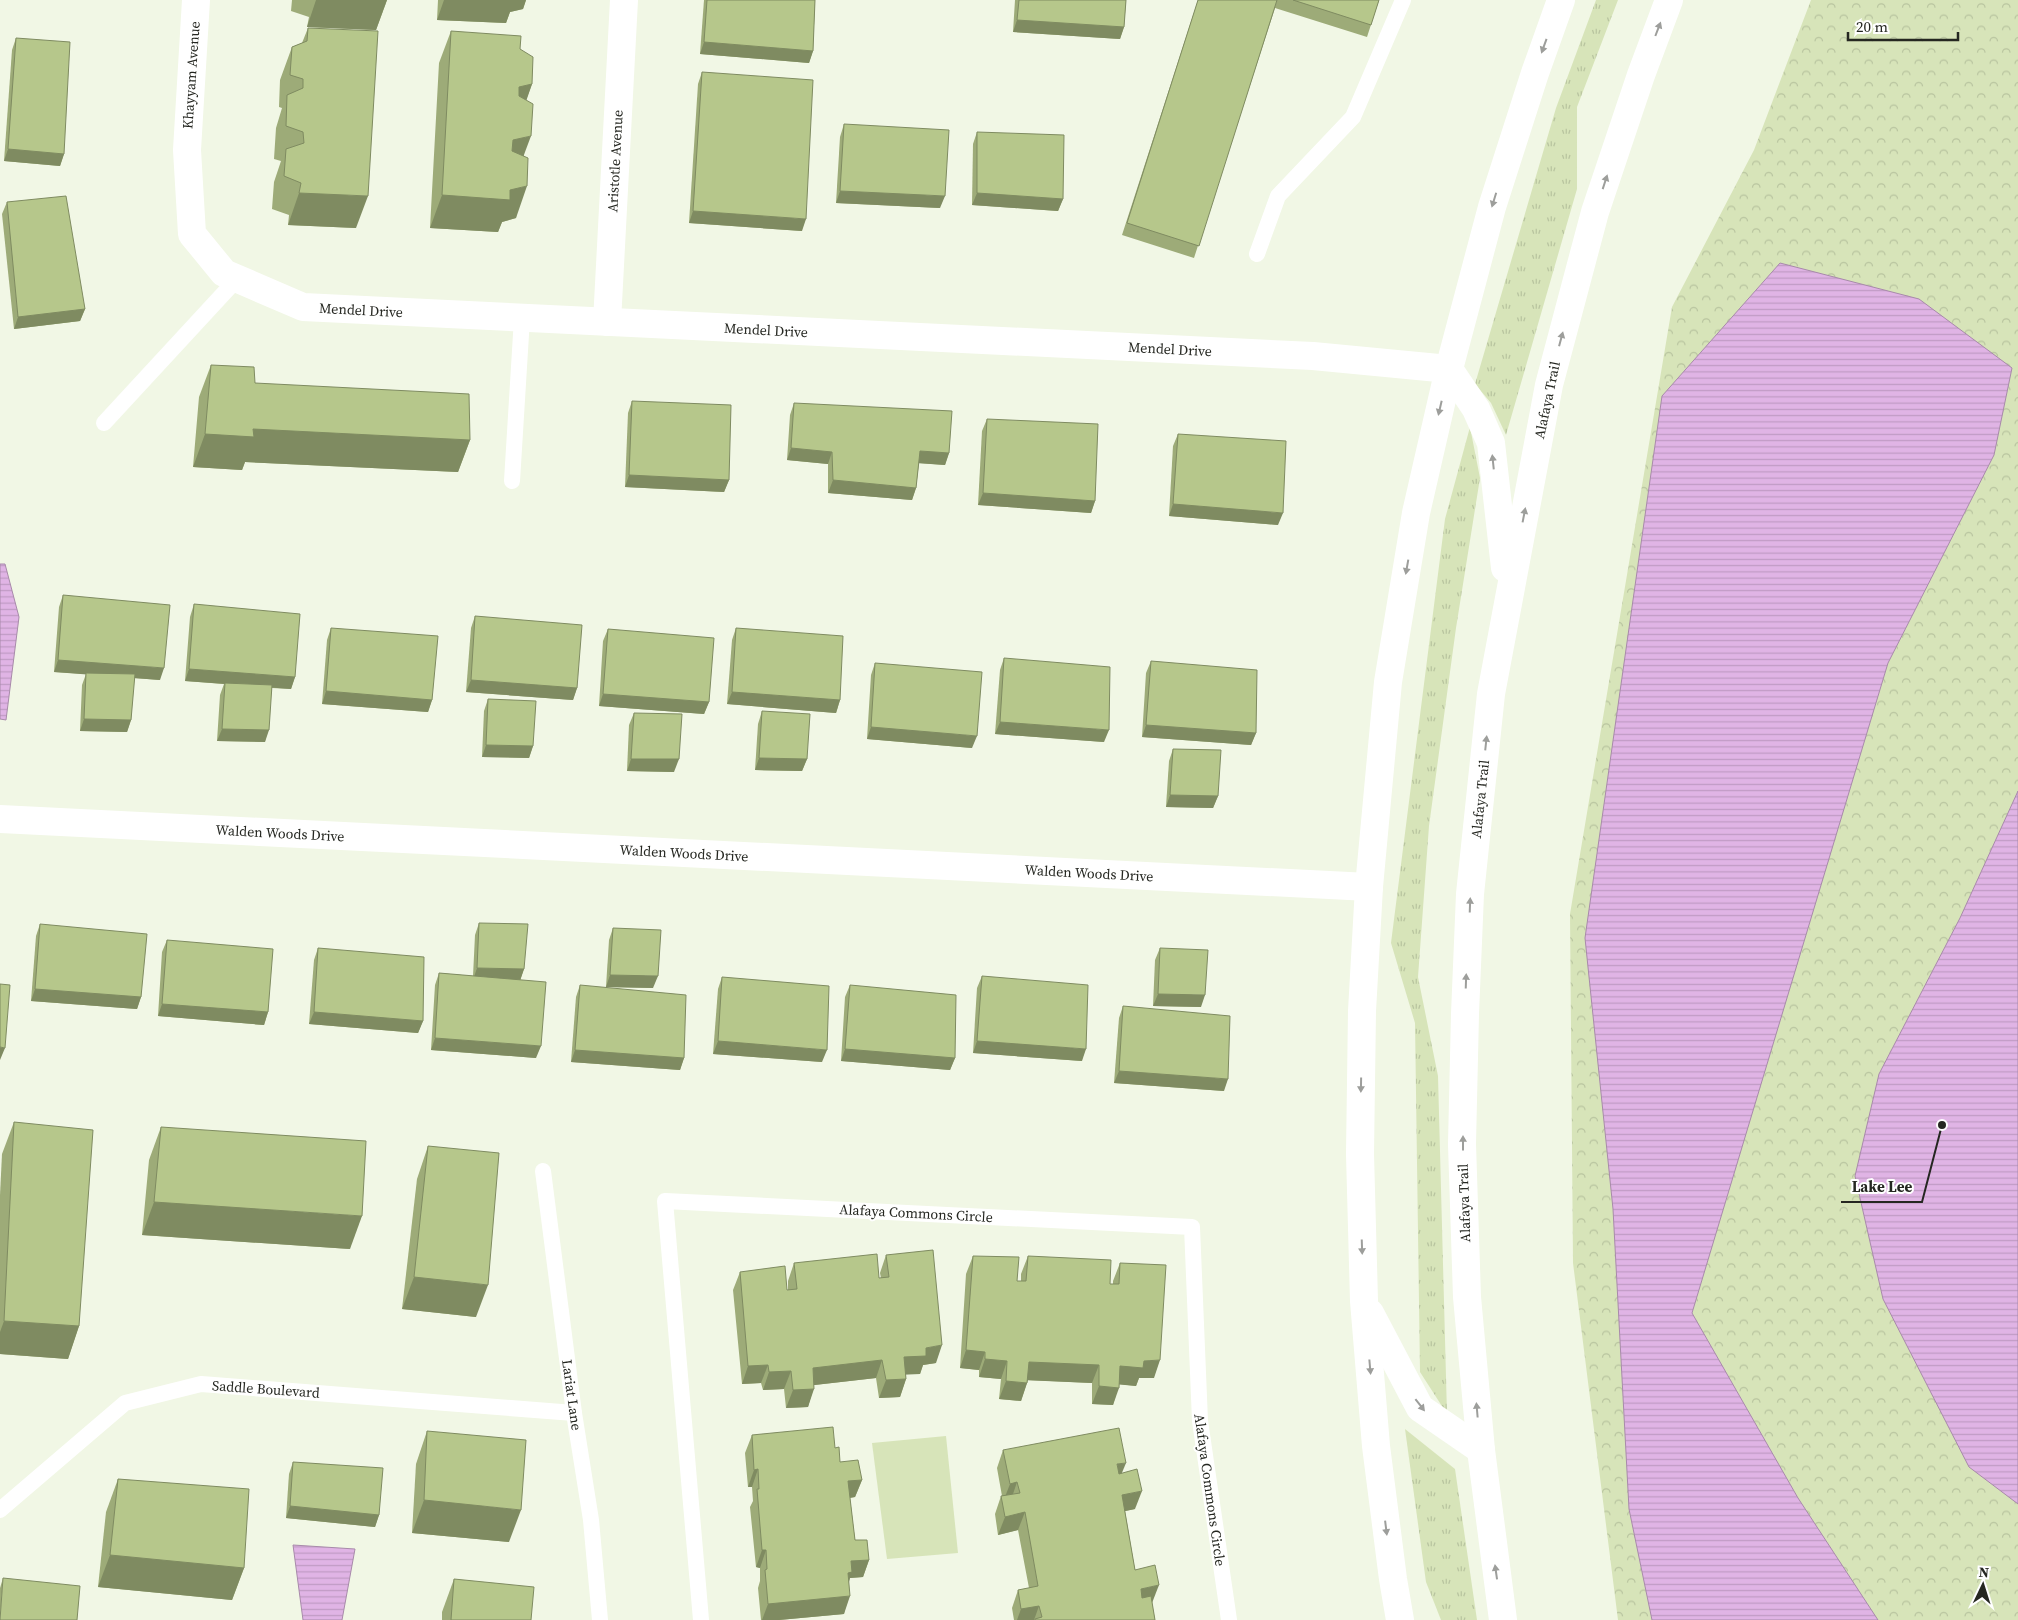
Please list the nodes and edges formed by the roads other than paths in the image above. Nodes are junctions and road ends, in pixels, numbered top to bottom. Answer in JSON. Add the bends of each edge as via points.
{"nodes":[{"id":1,"x":196,"y":0,"type":"edge"},
{"id":2,"x":624,"y":0,"type":"edge"},
{"id":3,"x":1403,"y":0,"type":"edge"},
{"id":4,"x":1561,"y":0,"type":"edge"},
{"id":5,"x":1669,"y":0,"type":"edge"},
{"id":6,"x":186,"y":150,"type":"joint"},
{"id":7,"x":1257,"y":254,"type":"dead end"},
{"id":8,"x":237,"y":279,"type":"junction"},
{"id":9,"x":522,"y":318,"type":"junction"},
{"id":10,"x":607,"y":322,"type":"junction"},
{"id":11,"x":1448,"y":369,"type":"junction"},
{"id":12,"x":104,"y":423,"type":"dead end"},
{"id":13,"x":512,"y":481,"type":"dead end"},
{"id":14,"x":1508,"y":597,"type":"junction"},
{"id":15,"x":0,"y":819,"type":"edge"},
{"id":16,"x":1369,"y":887,"type":"junction"},
{"id":17,"x":543,"y":1171,"type":"dead end"},
{"id":18,"x":1364,"y":1301,"type":"junction"},
{"id":19,"x":574,"y":1413,"type":"junction"},
{"id":20,"x":1481,"y":1450,"type":"junction"},
{"id":21,"x":0,"y":1510,"type":"edge"},
{"id":22,"x":600,"y":1620,"type":"edge"},
{"id":23,"x":701,"y":1620,"type":"edge"},
{"id":24,"x":1229,"y":1620,"type":"edge"},
{"id":25,"x":1400,"y":1620,"type":"edge"},
{"id":26,"x":1503,"y":1620,"type":"edge"}],
"edges":[{"from":1,"to":6,"type":"main road","name":"Khayyam Avenue"},
{"from":2,"to":10,"type":"main road","name":"Aristotle Avenue"},
{"from":3,"to":7,"type":"lane","via":[[1353,117],[1278,196]]},
{"from":4,"to":11,"type":"main road","one_way":true,"via":[[1492,206]]},
{"from":14,"to":5,"type":"main road","name":"Alafaya Trail","one_way":true,"via":[[1549,385],[1595,212]]},
{"from":6,"to":8,"type":"main road","name":"Mendel Drive","via":[[192,234],[224,273]]},
{"from":8,"to":9,"type":"main road","name":"Mendel Drive","via":[[303,307]]},
{"from":8,"to":12,"type":"lane"},
{"from":9,"to":10,"type":"main road","name":"Mendel Drive"},
{"from":9,"to":13,"type":"lane"},
{"from":10,"to":11,"type":"main road","name":"Mendel Drive","via":[[1313,356]]},
{"from":14,"to":11,"type":"main road","one_way":true,"via":[[1491,443],[1476,409]]},
{"from":11,"to":16,"type":"main road","one_way":true,"via":[[1416,513],[1388,682]]},
{"from":20,"to":14,"type":"main road","name":"Alafaya Trail","one_way":true,"via":[[1466,1287],[1462,1144],[1465,1014],[1470,894],[1491,694]]},
{"from":15,"to":16,"type":"main road","name":"Walden Woods Drive"},
{"from":16,"to":18,"type":"main road","one_way":true,"via":[[1362,1012],[1360,1154]]},
{"from":17,"to":19,"type":"lane","name":"Lariat Lane"},
{"from":18,"to":20,"type":"main road","one_way":true,"via":[[1420,1408]]},
{"from":18,"to":25,"type":"main road","one_way":true,"via":[[1376,1446]]},
{"from":19,"to":21,"type":"lane","name":"Saddle Boulevard","via":[[201,1384],[125,1403]]},
{"from":19,"to":22,"type":"lane","name":"Lariat Lane","via":[[591,1520]]},
{"from":26,"to":20,"type":"main road","name":"Alafaya Trail","one_way":true},
{"from":23,"to":24,"type":"lane","name":"Alafaya Commons Circle","via":[[665,1200],[1192,1227],[1200,1421]]}]}
